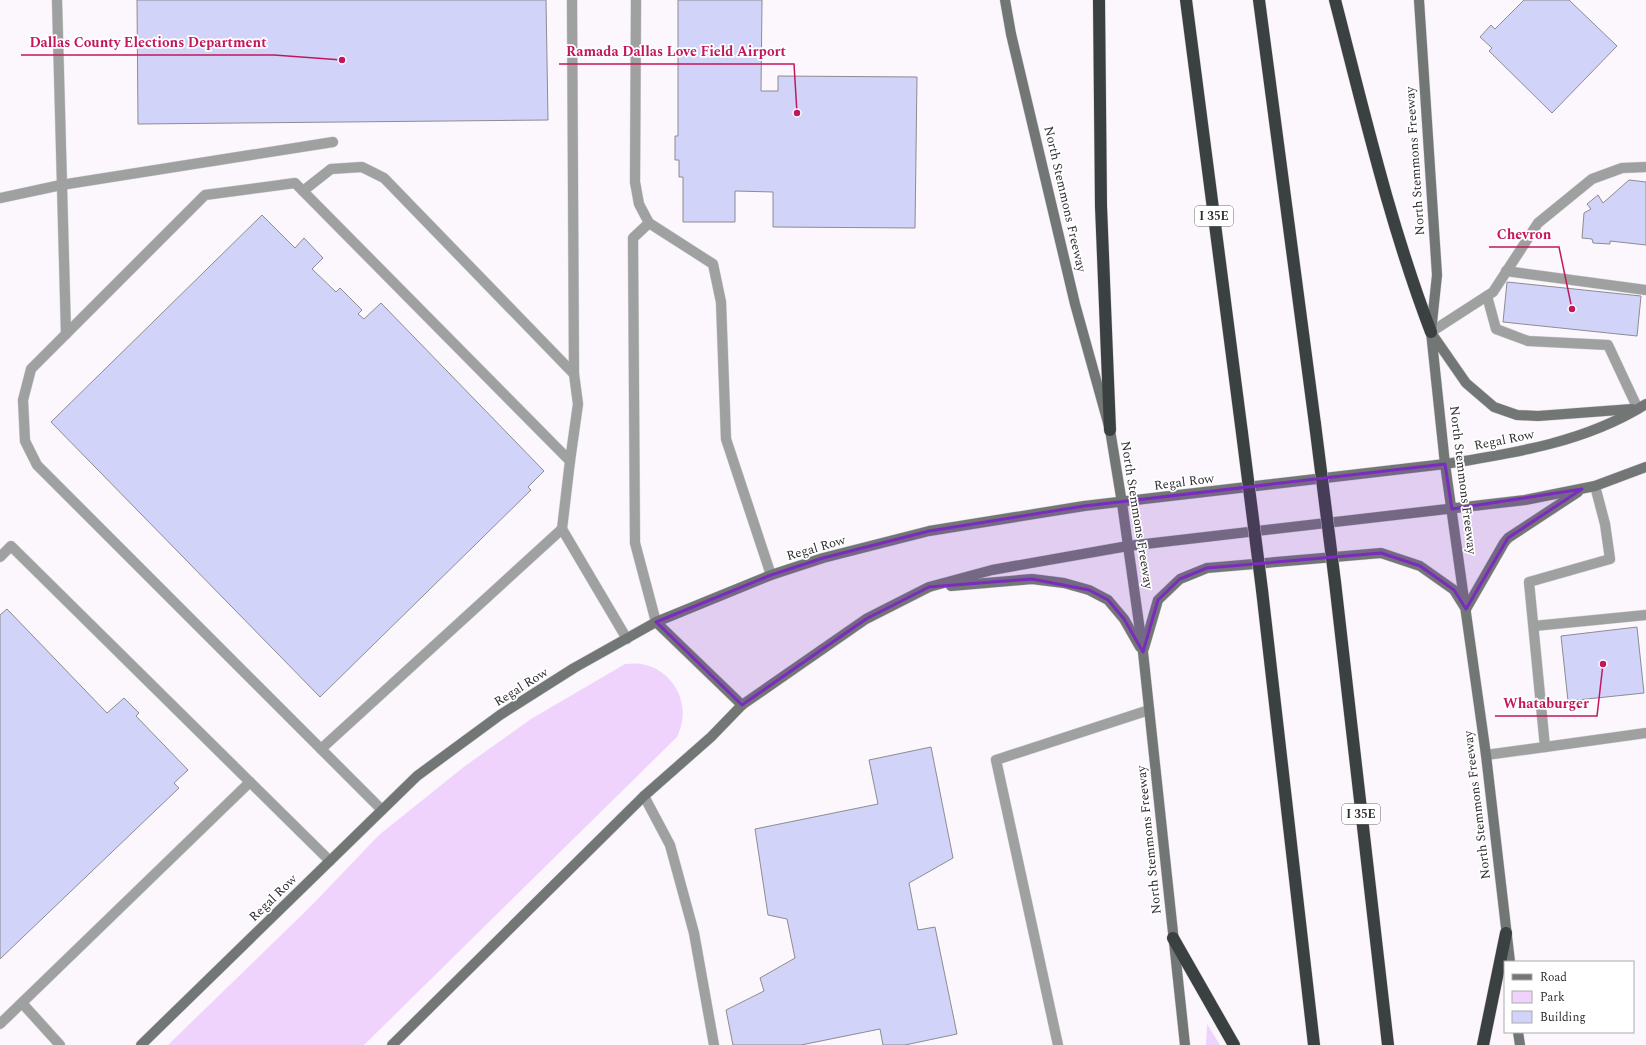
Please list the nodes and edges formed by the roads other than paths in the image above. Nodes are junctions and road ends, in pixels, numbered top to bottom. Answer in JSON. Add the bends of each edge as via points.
{"nodes":[{"id":1,"x":57,"y":0,"type":"edge"},
{"id":2,"x":572,"y":0,"type":"edge"},
{"id":3,"x":636,"y":0,"type":"edge"},
{"id":4,"x":1005,"y":0,"type":"edge"},
{"id":5,"x":1099,"y":0,"type":"edge"},
{"id":6,"x":1186,"y":0,"type":"edge"},
{"id":7,"x":1258,"y":0,"type":"edge"},
{"id":8,"x":1335,"y":0,"type":"edge"},
{"id":9,"x":1419,"y":0,"type":"edge"},
{"id":10,"x":333,"y":142,"type":"dead end"},
{"id":11,"x":1646,"y":167,"type":"edge"},
{"id":12,"x":61,"y":184,"type":"junction"},
{"id":13,"x":303,"y":191,"type":"junction"},
{"id":14,"x":0,"y":198,"type":"edge"},
{"id":15,"x":649,"y":223,"type":"junction"},
{"id":16,"x":1506,"y":271,"type":"junction"},
{"id":17,"x":1646,"y":290,"type":"edge"},
{"id":18,"x":1487,"y":296,"type":"junction"},
{"id":19,"x":1431,"y":332,"type":"junction"},
{"id":20,"x":66,"y":334,"type":"junction"},
{"id":21,"x":574,"y":374,"type":"junction"},
{"id":22,"x":1642,"y":406,"type":"edge"},
{"id":23,"x":1110,"y":430,"type":"junction"},
{"id":24,"x":570,"y":461,"type":"junction"},
{"id":25,"x":1445,"y":464,"type":"junction"},
{"id":26,"x":1646,"y":467,"type":"edge"},
{"id":27,"x":1595,"y":486,"type":"junction"},
{"id":28,"x":1582,"y":489,"type":"junction"},
{"id":29,"x":1122,"y":503,"type":"junction"},
{"id":30,"x":1452,"y":509,"type":"junction"},
{"id":31,"x":562,"y":529,"type":"junction"},
{"id":32,"x":1128,"y":546,"type":"junction"},
{"id":33,"x":0,"y":557,"type":"edge"},
{"id":34,"x":770,"y":575,"type":"junction"},
{"id":35,"x":929,"y":587,"type":"junction"},
{"id":36,"x":1466,"y":609,"type":"junction"},
{"id":37,"x":1646,"y":615,"type":"edge"},
{"id":38,"x":656,"y":622,"type":"junction"},
{"id":39,"x":1534,"y":626,"type":"junction"},
{"id":40,"x":627,"y":639,"type":"junction"},
{"id":41,"x":1143,"y":652,"type":"junction"},
{"id":42,"x":742,"y":705,"type":"junction"},
{"id":43,"x":1149,"y":710,"type":"junction"},
{"id":44,"x":1646,"y":733,"type":"edge"},
{"id":45,"x":1545,"y":747,"type":"junction"},
{"id":46,"x":321,"y":749,"type":"junction"},
{"id":47,"x":1486,"y":755,"type":"junction"},
{"id":48,"x":250,"y":782,"type":"junction"},
{"id":49,"x":644,"y":796,"type":"junction"},
{"id":50,"x":382,"y":810,"type":"junction"},
{"id":51,"x":330,"y":861,"type":"junction"},
{"id":52,"x":1506,"y":933,"type":"junction"},
{"id":53,"x":1173,"y":938,"type":"junction"},
{"id":54,"x":1510,"y":961,"type":"edge"},
{"id":55,"x":22,"y":1003,"type":"junction"},
{"id":56,"x":0,"y":1024,"type":"edge"},
{"id":57,"x":1518,"y":1033,"type":"edge"},
{"id":58,"x":60,"y":1045,"type":"edge"},
{"id":59,"x":141,"y":1045,"type":"edge"},
{"id":60,"x":392,"y":1045,"type":"edge"},
{"id":61,"x":714,"y":1045,"type":"edge"},
{"id":62,"x":1058,"y":1045,"type":"edge"},
{"id":63,"x":1185,"y":1045,"type":"edge"},
{"id":64,"x":1234,"y":1045,"type":"edge"},
{"id":65,"x":1314,"y":1045,"type":"edge"},
{"id":66,"x":1388,"y":1045,"type":"edge"},
{"id":67,"x":1483,"y":1045,"type":"edge"},
{"id":68,"x":1520,"y":1045,"type":"edge"}],
"edges":[{"from":1,"to":12,"type":"lane"},
{"from":2,"to":21,"type":"lane"},
{"from":3,"to":15,"type":"lane","via":[[635,182],[638,204]]},
{"from":4,"to":23,"type":"main road","name":"North Stemmons Freeway","via":[[1075,304]]},
{"from":5,"to":23,"type":"highway","via":[[1101,206]]},
{"from":6,"to":65,"type":"highway","number":"I 35E","bridge":true,"via":[[1262,590]]},
{"from":7,"to":66,"type":"highway","number":"I 35E","bridge":true,"via":[[1335,582]]},
{"from":8,"to":19,"type":"highway","via":[[1396,233]]},
{"from":9,"to":19,"type":"main road","name":"North Stemmons Freeway","via":[[1438,275]]},
{"from":10,"to":12,"type":"lane"},
{"from":11,"to":16,"type":"lane","via":[[1622,168],[1592,179],[1538,223]]},
{"from":12,"to":14,"type":"lane"},
{"from":12,"to":20,"type":"lane"},
{"from":13,"to":20,"type":"lane","via":[[295,183],[205,195]]},
{"from":13,"to":21,"type":"lane","via":[[331,169],[362,167],[384,178]]},
{"from":13,"to":24,"type":"lane"},
{"from":15,"to":34,"type":"lane","via":[[713,264],[721,302],[726,439]]},
{"from":15,"to":38,"type":"lane","via":[[633,238],[635,543]]},
{"from":16,"to":17,"type":"lane"},
{"from":16,"to":18,"type":"lane","via":[[1493,292]]},
{"from":18,"to":19,"type":"lane"},
{"from":18,"to":22,"type":"lane","via":[[1496,329],[1528,341],[1608,345]]},
{"from":19,"to":22,"type":"main road","via":[[1466,383],[1494,407],[1517,415],[1538,416]]},
{"from":19,"to":25,"type":"main road","name":"North Stemmons Freeway"},
{"from":20,"to":46,"type":"lane","via":[[31,369],[23,400],[26,441],[37,464]]},
{"from":21,"to":24,"type":"lane","via":[[578,404]]},
{"from":22,"to":25,"type":"main road","name":"Regal Row","via":[[1595,430],[1543,446]]},
{"from":23,"to":29,"type":"main road","name":"North Stemmons Freeway"},
{"from":24,"to":31,"type":"lane"},
{"from":25,"to":29,"type":"main road","name":"Regal Row"},
{"from":25,"to":30,"type":"main road","name":"North Stemmons Freeway"},
{"from":26,"to":27,"type":"main road"},
{"from":27,"to":28,"type":"main road"},
{"from":27,"to":39,"type":"lane","via":[[1610,559],[1529,582]]},
{"from":28,"to":30,"type":"main road","via":[[1525,500]]},
{"from":28,"to":36,"type":"main road","via":[[1508,538]]},
{"from":29,"to":32,"type":"main road","name":"North Stemmons Freeway"},
{"from":29,"to":34,"type":"main road","name":"Regal Row","via":[[1078,507],[929,531],[823,558]]},
{"from":30,"to":32,"type":"main road"},
{"from":30,"to":36,"type":"main road","name":"North Stemmons Freeway"},
{"from":31,"to":40,"type":"lane"},
{"from":31,"to":46,"type":"lane"},
{"from":32,"to":35,"type":"main road","via":[[992,570]]},
{"from":32,"to":41,"type":"main road","name":"North Stemmons Freeway"},
{"from":33,"to":48,"type":"lane","via":[[11,546]]},
{"from":34,"to":38,"type":"main road","name":"Regal Row"},
{"from":35,"to":41,"type":"main road","via":[[1032,579],[1064,583],[1089,590],[1108,600],[1124,618]]},
{"from":35,"to":42,"type":"main road","via":[[866,619]]},
{"from":36,"to":41,"type":"main road","via":[[1454,590],[1420,566],[1381,553],[1207,568],[1180,579],[1158,600]]},
{"from":36,"to":47,"type":"main road","name":"North Stemmons Freeway"},
{"from":37,"to":39,"type":"lane"},
{"from":38,"to":40,"type":"main road","name":"Regal Row"},
{"from":38,"to":42,"type":"main road"},
{"from":39,"to":45,"type":"lane"},
{"from":40,"to":50,"type":"main road","name":"Regal Row","via":[[574,668],[500,715],[417,776]]},
{"from":41,"to":43,"type":"main road","name":"North Stemmons Freeway"},
{"from":42,"to":49,"type":"main road","via":[[711,737]]},
{"from":43,"to":53,"type":"main road","name":"North Stemmons Freeway"},
{"from":43,"to":62,"type":"lane","via":[[996,760]]},
{"from":44,"to":45,"type":"lane"},
{"from":45,"to":47,"type":"lane"},
{"from":46,"to":50,"type":"lane"},
{"from":47,"to":52,"type":"main road","name":"North Stemmons Freeway"},
{"from":48,"to":51,"type":"lane"},
{"from":48,"to":55,"type":"lane"},
{"from":49,"to":60,"type":"main road"},
{"from":49,"to":61,"type":"lane","via":[[670,845],[694,933]]},
{"from":50,"to":51,"type":"main road","name":"Regal Row"},
{"from":51,"to":59,"type":"main road","name":"Regal Row"},
{"from":52,"to":54,"type":"main road","name":"North Stemmons Freeway"},
{"from":52,"to":67,"type":"highway"},
{"from":53,"to":63,"type":"main road","name":"North Stemmons Freeway"},
{"from":53,"to":64,"type":"highway"},
{"from":55,"to":56,"type":"lane"},
{"from":55,"to":58,"type":"lane"},
{"from":57,"to":68,"type":"main road"}]}
